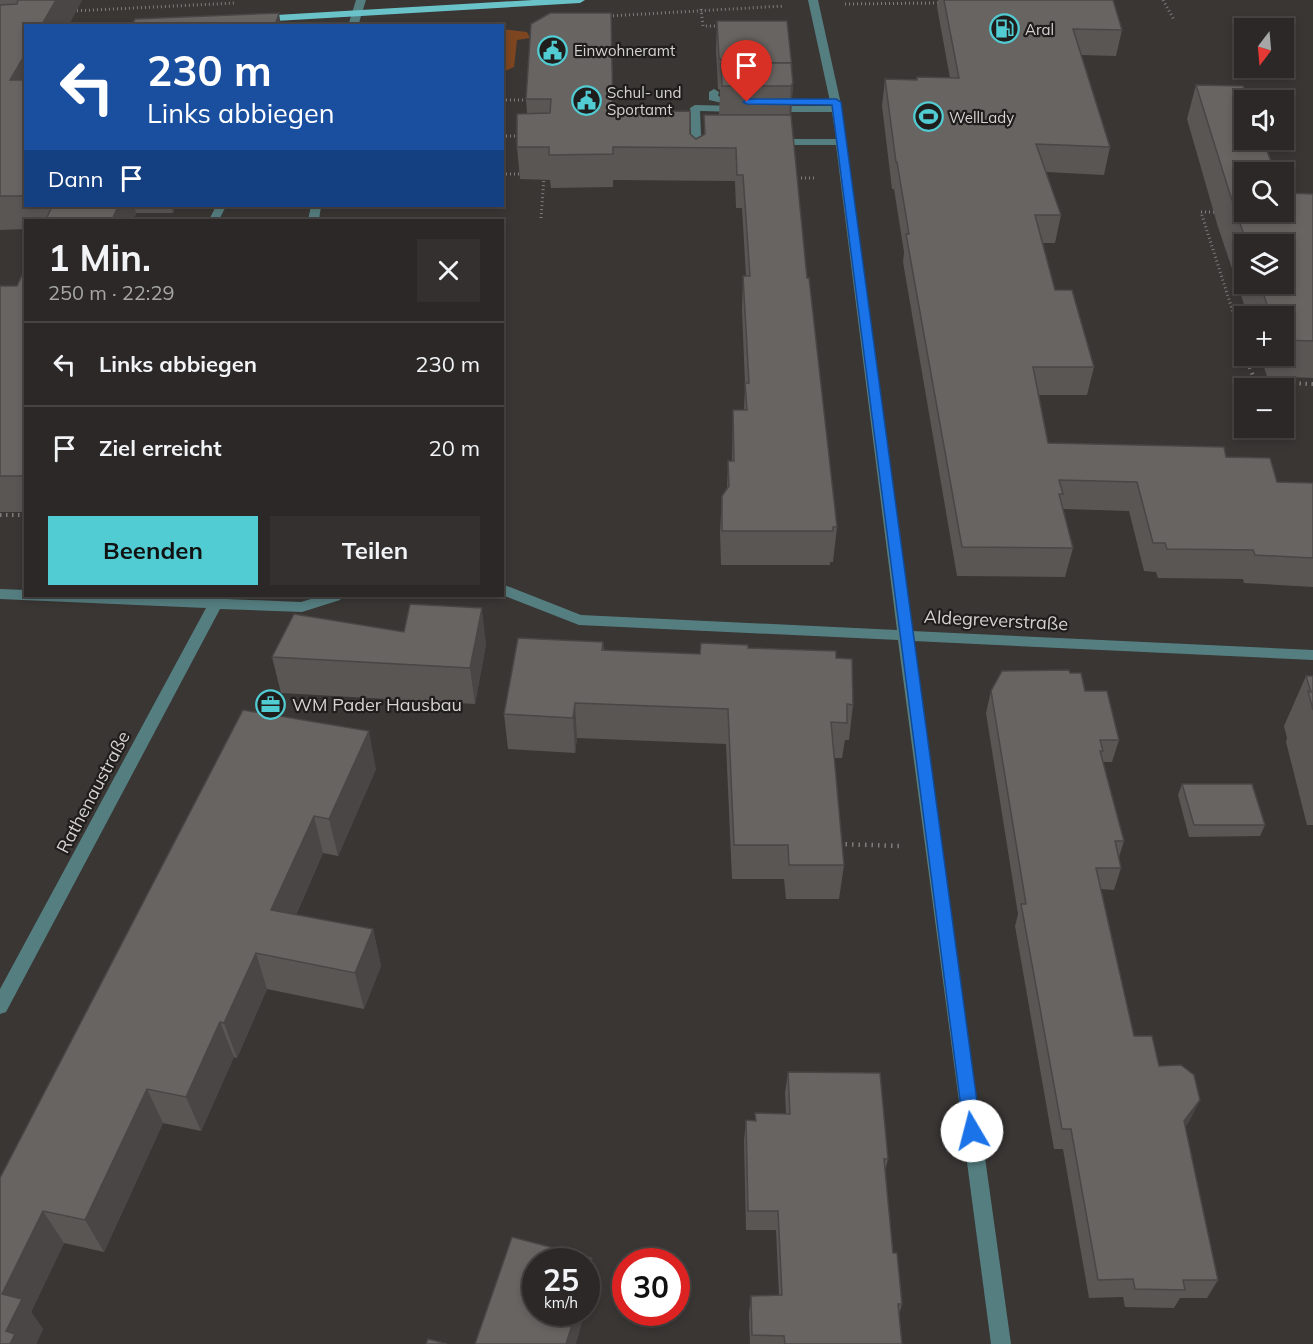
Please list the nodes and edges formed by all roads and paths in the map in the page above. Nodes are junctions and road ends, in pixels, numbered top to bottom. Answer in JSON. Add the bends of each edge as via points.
{"nodes":[{"id":1,"x":362,"y":0,"type":"edge"},
{"id":2,"x":580,"y":0,"type":"edge"},
{"id":3,"x":1163,"y":0,"type":"edge"},
{"id":4,"x":242,"y":2,"type":"dead end"},
{"id":5,"x":814,"y":2,"type":"edge"},
{"id":6,"x":944,"y":3,"type":"edge"},
{"id":7,"x":69,"y":11,"type":"dead end"},
{"id":8,"x":356,"y":14,"type":"junction"},
{"id":9,"x":251,"y":20,"type":"edge"},
{"id":10,"x":1174,"y":20,"type":"dead end"},
{"id":11,"x":353,"y":24,"type":"edge"},
{"id":12,"x":726,"y":26,"type":"edge"},
{"id":13,"x":528,"y":90,"type":"edge"},
{"id":14,"x":714,"y":92,"type":"dead end"},
{"id":15,"x":504,"y":100,"type":"edge"},
{"id":16,"x":756,"y":105,"type":"junction"},
{"id":17,"x":837,"y":105,"type":"junction"},
{"id":18,"x":504,"y":136,"type":"edge"},
{"id":19,"x":525,"y":136,"type":"edge"},
{"id":20,"x":763,"y":142,"type":"edge"},
{"id":21,"x":841,"y":142,"type":"junction"},
{"id":22,"x":697,"y":166,"type":"edge"},
{"id":23,"x":544,"y":173,"type":"edge"},
{"id":24,"x":504,"y":174,"type":"edge"},
{"id":25,"x":524,"y":174,"type":"edge"},
{"id":26,"x":789,"y":178,"type":"edge"},
{"id":27,"x":846,"y":178,"type":"junction"},
{"id":28,"x":1223,"y":213,"type":"edge"},
{"id":29,"x":541,"y":218,"type":"dead end"},
{"id":30,"x":1234,"y":316,"type":"edge"},
{"id":31,"x":1250,"y":366,"type":"edge"},
{"id":32,"x":1313,"y":384,"type":"edge"},
{"id":33,"x":0,"y":515,"type":"edge"},
{"id":34,"x":24,"y":515,"type":"edge"},
{"id":35,"x":504,"y":590,"type":"edge"},
{"id":36,"x":0,"y":594,"type":"edge"},
{"id":37,"x":24,"y":595,"type":"edge"},
{"id":38,"x":95,"y":597,"type":"edge"},
{"id":39,"x":332,"y":597,"type":"edge"},
{"id":40,"x":219,"y":599,"type":"edge"},
{"id":41,"x":905,"y":636,"type":"junction"},
{"id":42,"x":1313,"y":655,"type":"edge"},
{"id":43,"x":834,"y":844,"type":"edge"},
{"id":44,"x":934,"y":847,"type":"junction"},
{"id":45,"x":0,"y":1006,"type":"edge"},
{"id":46,"x":1001,"y":1344,"type":"edge"}],
"edges":[{"from":1,"to":8,"type":"street"},
{"from":2,"to":8,"type":"main road"},
{"from":3,"to":10,"type":"path"},
{"from":4,"to":7,"type":"path"},
{"from":5,"to":6,"type":"path"},
{"from":5,"to":12,"type":"path","via":[[701,9],[703,27]]},
{"from":5,"to":17,"type":"street"},
{"from":8,"to":9,"type":"main road"},
{"from":8,"to":11,"type":"street"},
{"from":13,"to":15,"type":"path","via":[[527,100]]},
{"from":14,"to":16,"type":"street","via":[[713,98],[725,102]]},
{"from":16,"to":17,"type":"street"},
{"from":16,"to":22,"type":"street","via":[[695,108],[701,142]]},
{"from":17,"to":21,"type":"street"},
{"from":18,"to":19,"type":"path"},
{"from":20,"to":21,"type":"street"},
{"from":21,"to":27,"type":"street"},
{"from":23,"to":29,"type":"path"},
{"from":24,"to":25,"type":"path"},
{"from":26,"to":27,"type":"path"},
{"from":27,"to":41,"type":"street"},
{"from":28,"to":30,"type":"path","via":[[1200,212]]},
{"from":31,"to":32,"type":"path","via":[[1255,382]]},
{"from":33,"to":34,"type":"path"},
{"from":35,"to":41,"type":"street","name":"Aldegreverstraße","via":[[579,620]]},
{"from":36,"to":37,"type":"street"},
{"from":38,"to":40,"type":"street"},
{"from":39,"to":40,"type":"street","via":[[302,607]]},
{"from":40,"to":45,"type":"street","name":"Rathenaustraße"},
{"from":41,"to":42,"type":"street","name":"Aldegreverstraße"},
{"from":41,"to":44,"type":"street"},
{"from":43,"to":44,"type":"path"},
{"from":44,"to":46,"type":"street"}]}
